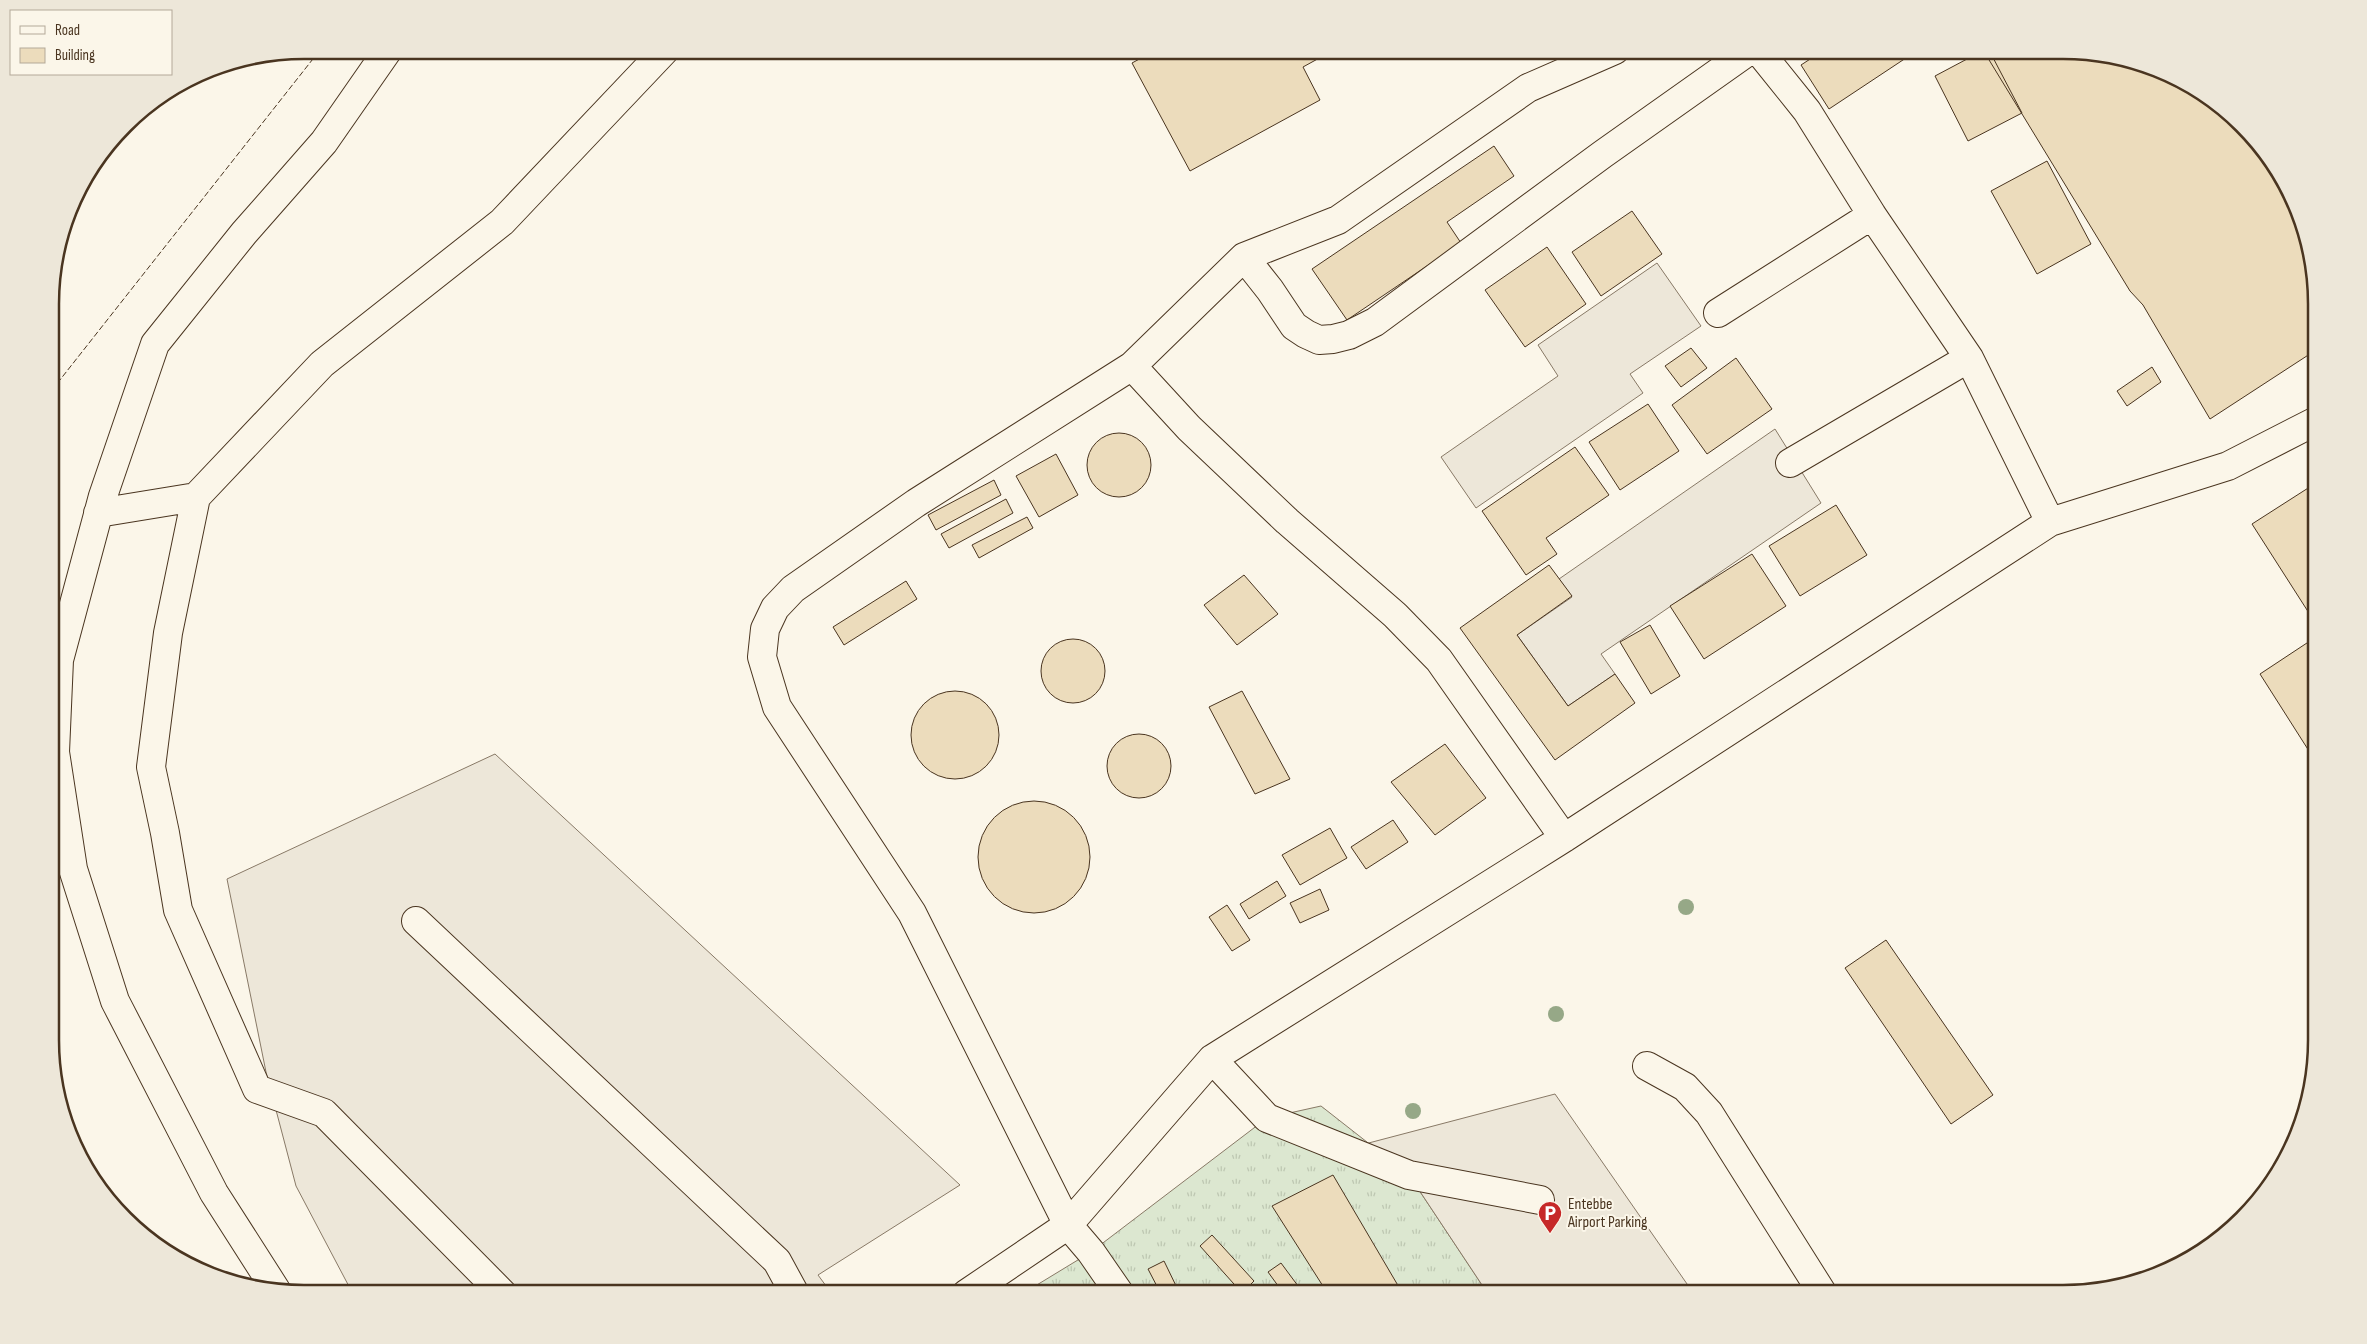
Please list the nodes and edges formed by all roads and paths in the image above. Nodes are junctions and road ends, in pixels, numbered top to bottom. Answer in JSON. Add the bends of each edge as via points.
{"nodes":[{"id":1,"x":382,"y":59,"type":"edge"},
{"id":2,"x":656,"y":59,"type":"edge"},
{"id":3,"x":1594,"y":59,"type":"edge"},
{"id":4,"x":1737,"y":59,"type":"edge"},
{"id":5,"x":1765,"y":59,"type":"edge"},
{"id":6,"x":1872,"y":215,"type":"junction"},
{"id":7,"x":1244,"y":257,"type":"junction"},
{"id":8,"x":1718,"y":313,"type":"dead end"},
{"id":9,"x":1969,"y":358,"type":"junction"},
{"id":10,"x":1132,"y":366,"type":"junction"},
{"id":11,"x":2308,"y":425,"type":"edge"},
{"id":12,"x":1790,"y":463,"type":"dead end"},
{"id":13,"x":196,"y":497,"type":"junction"},
{"id":14,"x":98,"y":513,"type":"junction"},
{"id":15,"x":2050,"y":522,"type":"junction"},
{"id":16,"x":59,"y":656,"type":"edge"},
{"id":17,"x":59,"y":773,"type":"edge"},
{"id":18,"x":1564,"y":838,"type":"junction"},
{"id":19,"x":416,"y":921,"type":"dead end"},
{"id":20,"x":1212,"y":1059,"type":"junction"},
{"id":21,"x":1647,"y":1066,"type":"dead end"},
{"id":22,"x":1540,"y":1200,"type":"dead end"},
{"id":23,"x":1068,"y":1225,"type":"junction"},
{"id":24,"x":271,"y":1283,"type":"edge"},
{"id":25,"x":494,"y":1285,"type":"edge"},
{"id":26,"x":790,"y":1285,"type":"edge"},
{"id":27,"x":979,"y":1285,"type":"edge"},
{"id":28,"x":1114,"y":1285,"type":"edge"},
{"id":29,"x":1817,"y":1285,"type":"edge"}],
"edges":[{"from":1,"to":14,"type":"lane","via":[[324,142],[244,233],[155,344]]},
{"from":2,"to":13,"type":"lane","via":[[502,222],[322,364]]},
{"from":3,"to":7,"type":"lane","via":[[1528,88],[1338,220]]},
{"from":4,"to":7,"type":"lane","via":[[1376,322],[1349,335],[1319,340],[1294,326]]},
{"from":5,"to":6,"type":"lane","via":[[1807,111]]},
{"from":6,"to":8,"type":"lane"},
{"from":6,"to":9,"type":"lane"},
{"from":7,"to":10,"type":"lane"},
{"from":9,"to":12,"type":"lane"},
{"from":9,"to":15,"type":"lane"},
{"from":10,"to":18,"type":"lane","via":[[1196,434],[1286,521],[1395,615],[1439,660]]},
{"from":10,"to":23,"type":"lane","via":[[916,503],[793,589],[775,608],[764,629],[762,657],[777,707],[912,913]]},
{"from":11,"to":15,"type":"lane","via":[[2228,466]]},
{"from":13,"to":14,"type":"lane"},
{"from":13,"to":25,"type":"lane","via":[[168,633],[151,767],[178,910],[257,1089],[324,1113]]},
{"from":14,"to":16,"type":"lane"},
{"from":15,"to":18,"type":"lane"},
{"from":17,"to":24,"type":"lane","via":[[73,869],[115,1001],[214,1193]]},
{"from":18,"to":20,"type":"lane"},
{"from":19,"to":26,"type":"lane","via":[[777,1261]]},
{"from":20,"to":22,"type":"lane","via":[[1266,1118],[1409,1175]]},
{"from":20,"to":23,"type":"lane"},
{"from":21,"to":29,"type":"lane","via":[[1685,1087],[1709,1113]]},
{"from":23,"to":27,"type":"lane"},
{"from":23,"to":28,"type":"lane"}]}
